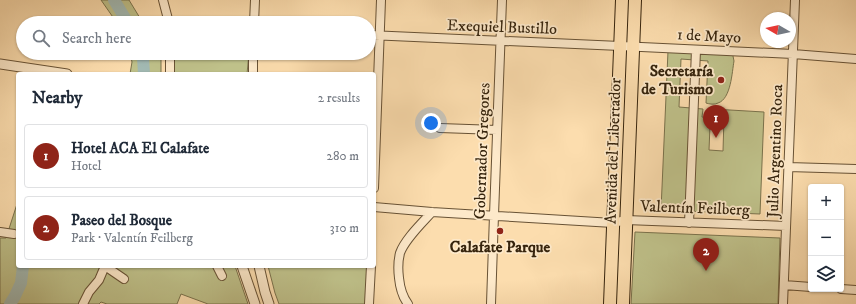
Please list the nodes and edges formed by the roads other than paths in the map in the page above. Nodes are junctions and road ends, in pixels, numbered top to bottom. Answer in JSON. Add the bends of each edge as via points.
{"nodes":[{"id":1,"x":163,"y":0,"type":"edge"},
{"id":2,"x":255,"y":0,"type":"edge"},
{"id":3,"x":381,"y":0,"type":"edge"},
{"id":4,"x":502,"y":0,"type":"edge"},
{"id":5,"x":622,"y":0,"type":"edge"},
{"id":6,"x":635,"y":0,"type":"edge"},
{"id":7,"x":795,"y":0,"type":"edge"},
{"id":8,"x":167,"y":16,"type":"edge"},
{"id":9,"x":254,"y":16,"type":"edge"},
{"id":10,"x":376,"y":36,"type":"edge"},
{"id":11,"x":380,"y":36,"type":"junction"},
{"id":12,"x":501,"y":41,"type":"junction"},
{"id":13,"x":620,"y":46,"type":"junction"},
{"id":14,"x":633,"y":46,"type":"junction"},
{"id":15,"x":696,"y":50,"type":"junction"},
{"id":16,"x":793,"y":54,"type":"junction"},
{"id":17,"x":856,"y":59,"type":"edge"},
{"id":18,"x":170,"y":60,"type":"edge"},
{"id":19,"x":253,"y":60,"type":"edge"},
{"id":20,"x":0,"y":64,"type":"edge"},
{"id":21,"x":54,"y":72,"type":"edge"},
{"id":22,"x":170,"y":72,"type":"edge"},
{"id":23,"x":253,"y":72,"type":"edge"},
{"id":24,"x":440,"y":128,"type":"dead end"},
{"id":25,"x":497,"y":130,"type":"junction"},
{"id":26,"x":376,"y":137,"type":"edge"},
{"id":27,"x":788,"y":167,"type":"junction"},
{"id":28,"x":856,"y":169,"type":"edge"},
{"id":29,"x":376,"y":207,"type":"edge"},
{"id":30,"x":432,"y":212,"type":"junction"},
{"id":31,"x":494,"y":215,"type":"junction"},
{"id":32,"x":626,"y":220,"type":"junction"},
{"id":33,"x":613,"y":223,"type":"junction"},
{"id":34,"x":689,"y":223,"type":"junction"},
{"id":35,"x":786,"y":226,"type":"junction"},
{"id":36,"x":0,"y":232,"type":"edge"},
{"id":37,"x":14,"y":234,"type":"dead end"},
{"id":38,"x":104,"y":268,"type":"edge"},
{"id":39,"x":108,"y":268,"type":"edge"},
{"id":40,"x":218,"y":268,"type":"edge"},
{"id":41,"x":243,"y":268,"type":"edge"},
{"id":42,"x":259,"y":268,"type":"edge"},
{"id":43,"x":371,"y":268,"type":"edge"},
{"id":44,"x":222,"y":276,"type":"dead end"},
{"id":45,"x":124,"y":279,"type":"dead end"},
{"id":46,"x":784,"y":285,"type":"junction"},
{"id":47,"x":808,"y":286,"type":"edge"},
{"id":48,"x":844,"y":289,"type":"edge"},
{"id":49,"x":856,"y":290,"type":"edge"},
{"id":50,"x":83,"y":304,"type":"edge"},
{"id":51,"x":255,"y":304,"type":"edge"},
{"id":52,"x":270,"y":304,"type":"edge"},
{"id":53,"x":370,"y":304,"type":"edge"},
{"id":54,"x":408,"y":304,"type":"edge"},
{"id":55,"x":491,"y":304,"type":"edge"},
{"id":56,"x":610,"y":304,"type":"edge"},
{"id":57,"x":623,"y":304,"type":"edge"},
{"id":58,"x":783,"y":304,"type":"edge"}],
"edges":[{"from":1,"to":8,"type":"street"},
{"from":2,"to":9,"type":"street"},
{"from":3,"to":11,"type":"street"},
{"from":4,"to":12,"type":"street","name":"Gobernador Gregores"},
{"from":5,"to":13,"type":"main road","name":"Avenida del Libertador"},
{"from":6,"to":14,"type":"main road","name":"Avenida del Libertador"},
{"from":7,"to":16,"type":"street","name":"Julio Argentino Roca"},
{"from":10,"to":11,"type":"street","name":"Exequiel Bustillo"},
{"from":11,"to":12,"type":"street","name":"Exequiel Bustillo"},
{"from":11,"to":26,"type":"street"},
{"from":12,"to":13,"type":"street","name":"Exequiel Bustillo"},
{"from":12,"to":25,"type":"street","name":"Gobernador Gregores"},
{"from":13,"to":14,"type":"street","name":"Exequiel Bustillo"},
{"from":13,"to":33,"type":"main road","name":"Avenida del Libertador"},
{"from":14,"to":15,"type":"street","name":"1 de Mayo"},
{"from":14,"to":32,"type":"main road","name":"Avenida del Libertador"},
{"from":15,"to":16,"type":"street","name":"1 de Mayo"},
{"from":15,"to":34,"type":"street"},
{"from":16,"to":17,"type":"street","name":"1 de Mayo"},
{"from":16,"to":27,"type":"street","name":"Julio Argentino Roca"},
{"from":18,"to":22,"type":"street"},
{"from":19,"to":23,"type":"street"},
{"from":20,"to":21,"type":"street"},
{"from":24,"to":25,"type":"street"},
{"from":25,"to":31,"type":"street","name":"Gobernador Gregores"},
{"from":27,"to":28,"type":"street"},
{"from":27,"to":35,"type":"street","name":"Julio Argentino Roca"},
{"from":29,"to":30,"type":"street","name":"Valentín Feilberg"},
{"from":30,"to":31,"type":"street","name":"Valentín Feilberg"},
{"from":30,"to":54,"type":"street","via":[[408,240],[400,256],[399,284]]},
{"from":31,"to":33,"type":"street","name":"Valentín Feilberg"},
{"from":31,"to":55,"type":"street","name":"Gobernador Gregores"},
{"from":32,"to":33,"type":"street","name":"Valentín Feilberg"},
{"from":32,"to":34,"type":"street","name":"Valentín Feilberg"},
{"from":32,"to":57,"type":"main road","name":"Avenida del Libertador"},
{"from":33,"to":56,"type":"main road","name":"Avenida del Libertador"},
{"from":34,"to":35,"type":"street","name":"Valentín Feilberg"},
{"from":35,"to":46,"type":"street","name":"Julio Argentino Roca"},
{"from":36,"to":37,"type":"street"},
{"from":38,"to":50,"type":"street"},
{"from":39,"to":45,"type":"street"},
{"from":40,"to":44,"type":"street"},
{"from":41,"to":51,"type":"street"},
{"from":42,"to":52,"type":"street"},
{"from":43,"to":53,"type":"street"},
{"from":46,"to":47,"type":"street"},
{"from":46,"to":58,"type":"street","name":"Julio Argentino Roca"},
{"from":48,"to":49,"type":"street"}]}
